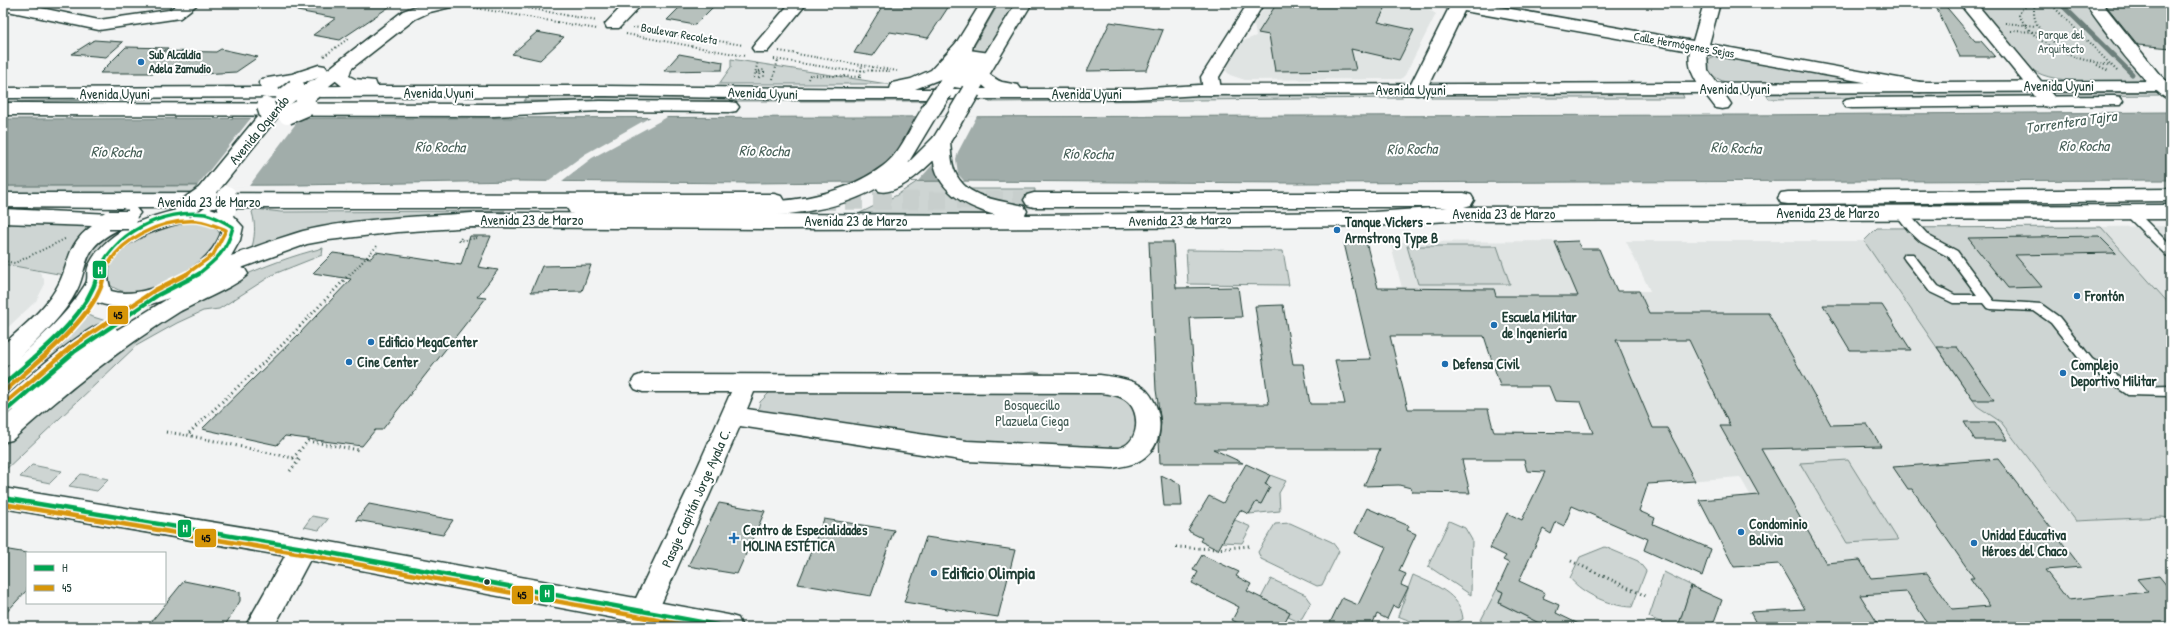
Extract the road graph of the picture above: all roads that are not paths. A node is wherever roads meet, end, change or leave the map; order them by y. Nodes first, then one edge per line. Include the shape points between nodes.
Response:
1 (191, 3) edge
2 (799, 3) edge
3 (990, 3) edge
4 (1024, 3) edge
5 (1256, 3) edge
6 (1712, 3) edge
7 (1967, 3) edge
8 (2093, 3) edge
9 (456, 4) edge
10 (1456, 4) edge
11 (3, 5) edge
12 (633, 5) edge
13 (401, 10) edge
14 (611, 29) road end
15 (1700, 48) junction
16 (966, 50) junction
17 (761, 56) road end
18 (319, 65) junction
19 (343, 66) junction
20 (981, 76) junction
21 (2035, 86) junction
22 (1920, 87) junction
23 (749, 88) junction
24 (2168, 89) edge
25 (1206, 90) junction
26 (1417, 90) junction
27 (3, 93) edge
28 (1717, 96) junction
29 (603, 98) junction
30 (2171, 101) edge
31 (2049, 102) junction
32 (288, 105) junction
33 (3, 108) edge
34 (941, 141) junction
35 (2171, 195) edge
36 (223, 199) junction
37 (3, 200) edge
38 (1034, 200) tunnel mouth
39 (1438, 200) junction
40 (774, 201) dead end
41 (508, 202) junction
42 (160, 210) junction
43 (2171, 212) edge
44 (1901, 213) junction
45 (2132, 213) junction
46 (3, 216) edge
47 (806, 220) junction
48 (361, 230) junction
49 (2171, 253) edge
50 (1909, 257) dead end
51 (197, 275) junction
52 (97, 282) junction
53 (158, 295) junction
54 (1986, 299) junction
55 (3, 359) edge
56 (643, 383) dead end
57 (746, 384) junction
58 (3, 385) edge
59 (2171, 391) edge
60 (3, 413) edge
61 (733, 416) junction
62 (3, 434) edge
63 (3, 498) edge
64 (303, 548) junction
65 (644, 611) junction
66 (695, 624) edge
67 (259, 627) edge
68 (728, 627) edge

1 - 11 main road via 174,14 99,25
2 - 17 main road via 774,32
3 - 16 main road
4 - 20 main road
5 - 25 main road via 1210,77
6 - 15 main road
7 - 21 main road
8 - 24 main road
9 - 13 main road
10 - 15 main road, Calle Hermógenes Sejas
10 - 26 main road
12 - 14 main road
13 - 18 main road, Avenida Oquendo
13 - 19 main road, Avenida Oquendo
15 - 22 main road, Calle Hermógenes Sejas
15 - 28 main road via 1700,72
16 - 23 main road via 937,74 904,86
16 - 41 main road, bridge via 905,154 872,182 820,202 768,209 560,208
18 - 27 main road via 295,79 260,84 116,87
18 - 32 main road, Avenida Oquendo
19 - 29 main road via 340,77 348,83 357,85 546,86
19 - 32 main road, Avenida Oquendo
20 - 25 main road via 995,86 1009,89
20 - 34 main road, bridge
21 - 22 main road, Avenida Uyuni
21 - 24 main road, Avenida Uyuni
21 - 31 main road
22 - 28 main road, Avenida Uyuni
23 - 25 main road, Avenida Uyuni via 1134,94
23 - 29 main road, Avenida Uyuni
25 - 26 main road, Avenida Uyuni
26 - 28 main road, Avenida Uyuni
27 - 29 main road, Avenida Uyuni
28 - 29 main road, Avenida Uyuni
28 - 31 main road, Avenida Uyuni
29 - 32 main road, bridge via 538,102 345,102
29 - 33 main road, Avenida Uyuni via 494,110
30 - 31 main road, Avenida Uyuni
32 - 33 main road, bridge via 266,106 233,102
32 - 36 main road, Avenida Oquendo
34 - 39 main road via 945,172 956,187 983,203 1011,211 1381,209
34 - 47 main road via 913,169 895,181 846,207
35 - 39 main road, Avenida 23 de Marzo
36 - 42 main road, Avenida Oquendo, bridge via 184,209
36 - 42 main road via 226,220 214,215
36 - 51 main road via 229,242 217,259
37 - 42 main road, Avenida 23 de Marzo
38 - 39 main road, Avenida 23 de Marzo
40 - 41 main road, Avenida 23 de Marzo
41 - 42 main road, Avenida 23 de Marzo
42 - 46 main road via 118,220
42 - 52 main road via 142,228 108,253 98,267
42 - 55 main road via 111,223 90,238 81,249 63,296
43 - 45 main road, Avenida 23 de Marzo
44 - 45 main road, Avenida 23 de Marzo
44 - 47 main road, Avenida 23 de Marzo via 1448,214 1374,219
44 - 54 lane via 1925,238 1953,254
45 - 49 lane
47 - 48 main road, Avenida 23 de Marzo via 472,220
48 - 51 main road, Avenida 23 de Marzo via 304,238
48 - 62 main road via 293,251 249,269 160,313 100,352
50 - 54 lane via 1934,289 1953,299
51 - 53 main road
52 - 53 main road via 102,296 112,300 126,301
52 - 58 main road via 88,299 60,331
53 - 60 main road via 74,352
54 - 59 lane via 1990,305 2036,307 2046,312 2088,362 2133,392
56 - 57 main road
57 - 61 main road, Pasaje Capitán Jorge Ayala C.
57 - 61 main road via 1100,384 1121,387 1136,395 1144,405 1148,423 1146,441 1132,454 1113,458 967,451
61 - 65 main road, Pasaje Capitán Jorge Ayala C.
63 - 64 main road
64 - 65 main road
64 - 67 main road
65 - 66 main road
66 - 68 main road

